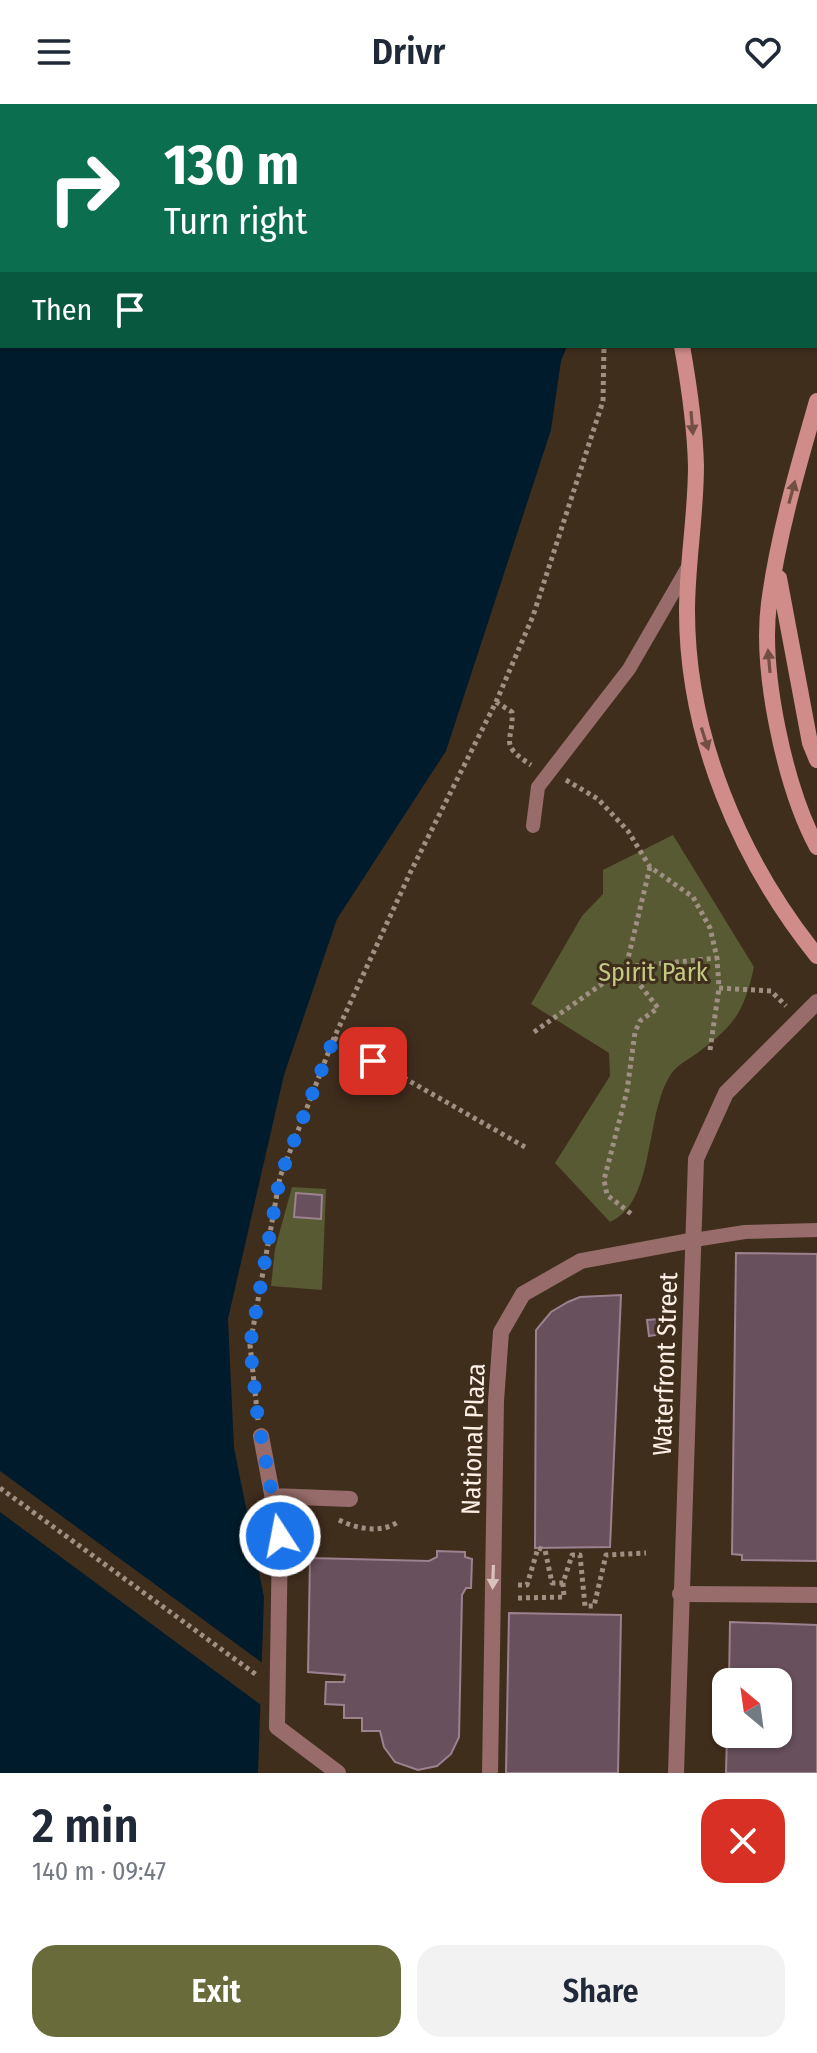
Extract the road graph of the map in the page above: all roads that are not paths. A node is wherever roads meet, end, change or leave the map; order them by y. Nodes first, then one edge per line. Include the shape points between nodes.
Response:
1 (682, 348) edge
2 (817, 401) edge
3 (688, 567) junction
4 (777, 568) junction
5 (817, 760) edge
6 (533, 826) dead end
7 (817, 847) edge
8 (817, 956) edge
9 (817, 1002) edge
10 (817, 1230) edge
11 (694, 1240) junction
12 (261, 1436) road end
13 (272, 1496) junction
14 (350, 1499) dead end
15 (680, 1594) junction
16 (817, 1595) edge
17 (338, 1773) edge
18 (490, 1773) edge
19 (676, 1773) edge

1 -> 3 main road via 696,466
4 -> 2 main road
3 - 6 lane via 629,669 538,787
3 -> 8 main road via 689,663 709,754 755,865 791,925
4 - 5 main road
7 -> 4 main road via 794,793 768,661 769,604
9 - 11 street, Waterfront Street via 726,1093 706,1129 696,1159
10 - 11 lane
11 - 15 street, Waterfront Street
11 -> 18 street, National Plaza via 581,1261 523,1294 501,1332
12 - 13 street
13 - 14 street
13 - 17 street via 280,1536 277,1727
15 - 16 street
15 - 19 street, Waterfront Street

